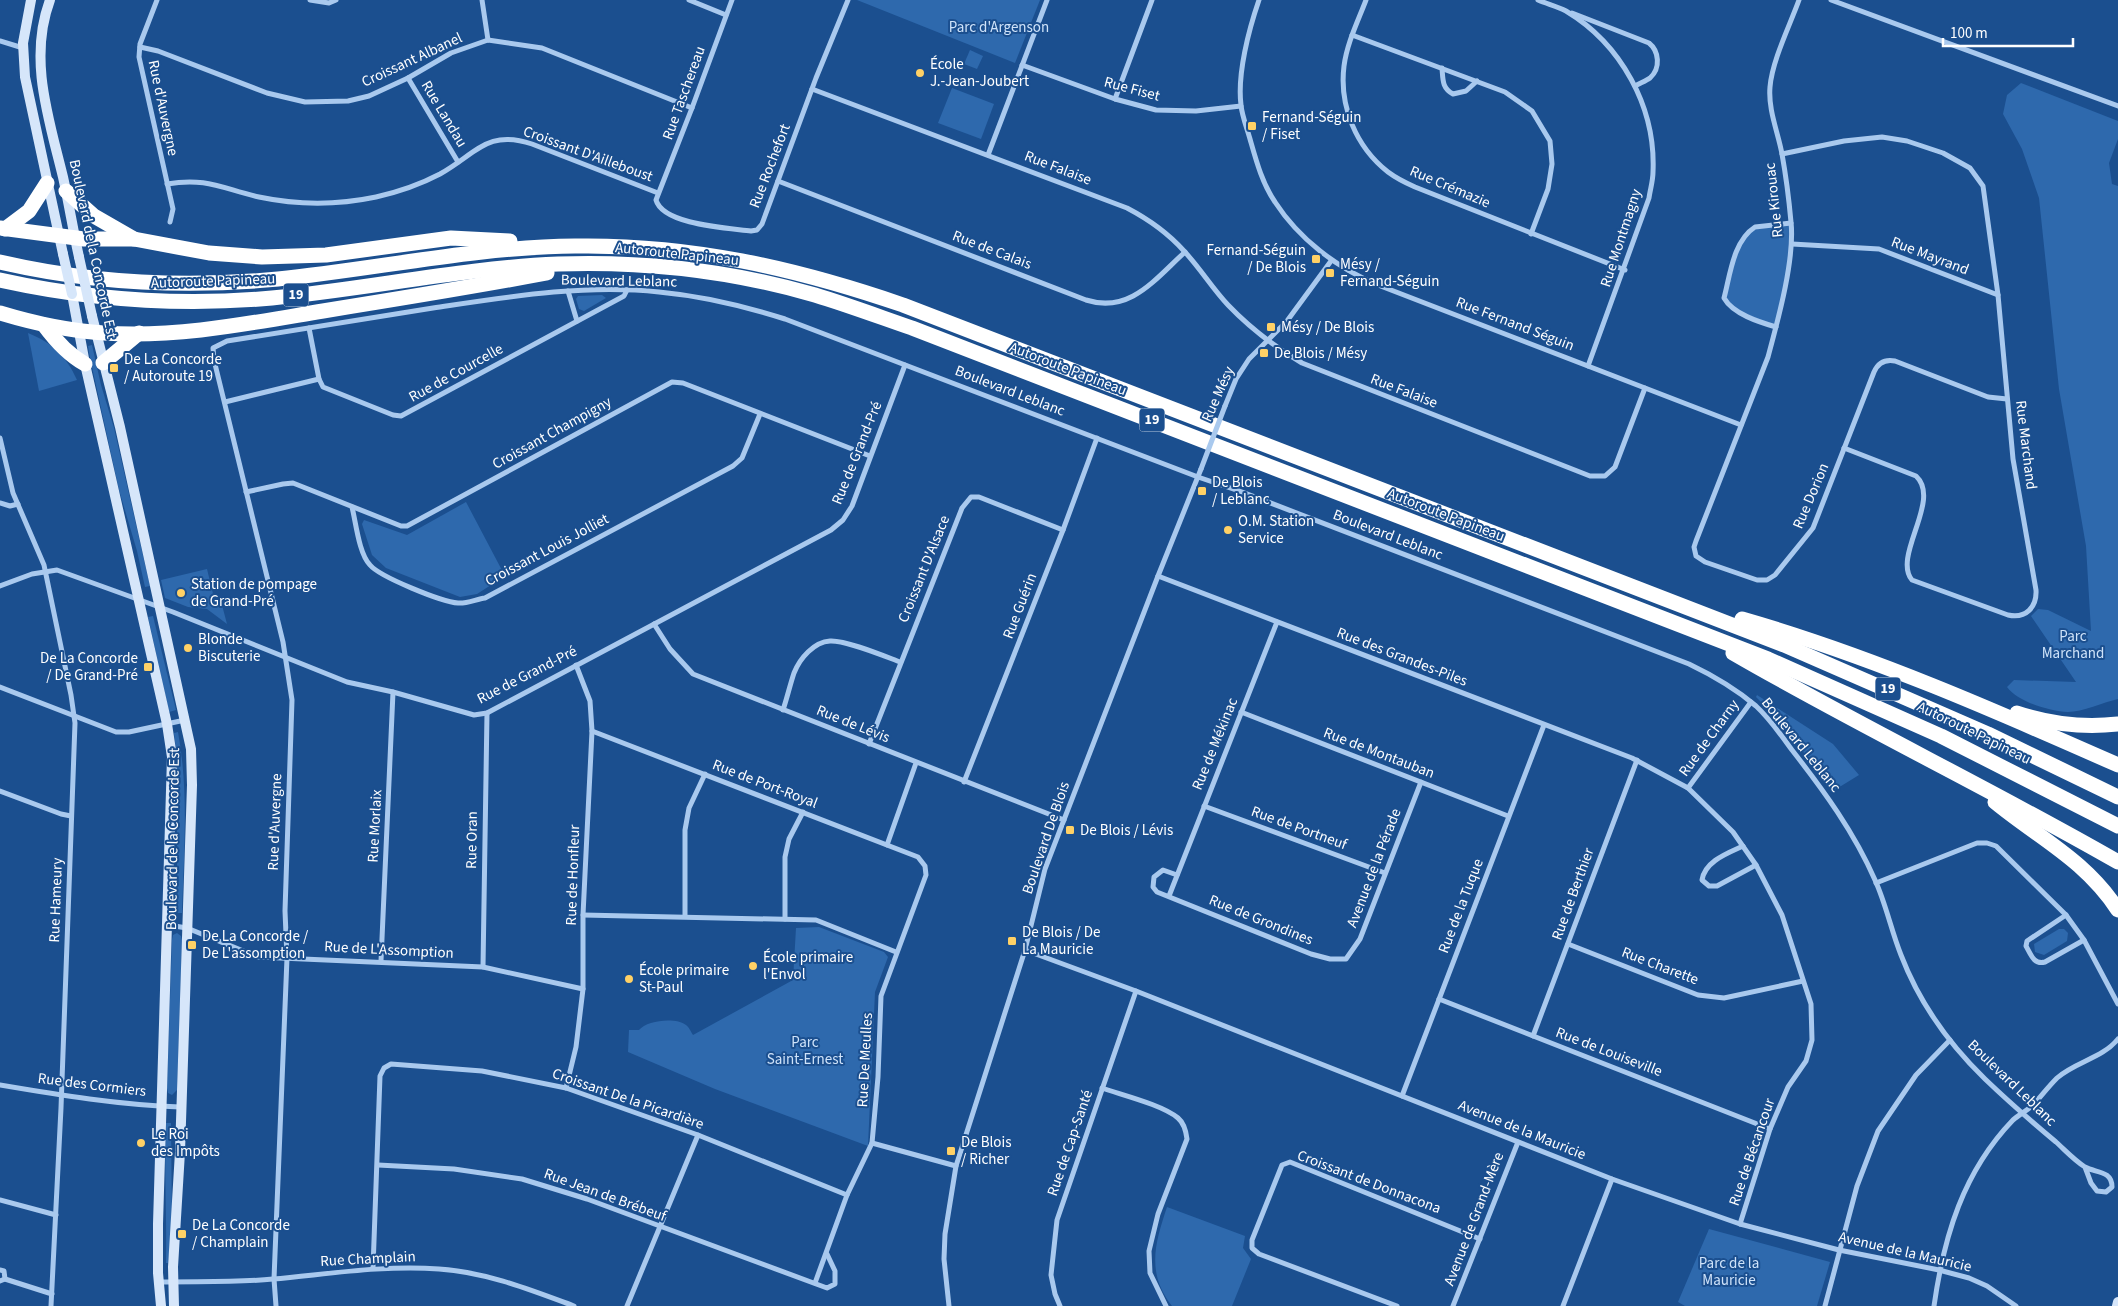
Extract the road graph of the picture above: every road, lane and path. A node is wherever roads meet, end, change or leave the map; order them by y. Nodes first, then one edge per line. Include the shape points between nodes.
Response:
1 (31, 0) edge
2 (50, 0) edge
3 (157, 0) edge
4 (310, 0) edge
5 (336, 0) edge
6 (482, 0) edge
7 (689, 0) edge
8 (732, 0) edge
9 (848, 0) edge
10 (1047, 0) edge
11 (1152, 0) edge
12 (1259, 0) edge
13 (1366, 0) edge
14 (1538, 0) edge
15 (1799, 0) edge
16 (1831, 0) edge
17 (1564, 10) junction
18 (726, 15) junction
19 (1352, 35) junction
20 (488, 40) junction
21 (0, 41) edge
22 (140, 47) junction
23 (23, 48) junction
24 (1022, 65) junction
25 (1442, 68) junction
26 (408, 78) junction
27 (1477, 81) junction
28 (1635, 86) junction
29 (812, 89) junction
30 (1115, 99) junction
31 (1241, 106) junction
32 (2118, 106) edge
33 (692, 108) junction
34 (1782, 154) junction
35 (988, 155) junction
36 (458, 162) junction
37 (778, 181) junction
38 (47, 183) junction
39 (167, 184) junction
40 (66, 191) junction
41 (658, 193) junction
42 (170, 222) dead end
43 (1791, 223) junction
44 (2, 228) edge
45 (1531, 234) junction
46 (58, 235) junction
47 (75, 238) junction
48 (134, 239) junction
49 (1792, 244) junction
50 (591, 246) junction
51 (1185, 252) junction
52 (1332, 260) junction
53 (0, 262) edge
54 (593, 264) junction
55 (1625, 270) junction
56 (0, 280) edge
57 (627, 290) junction
58 (568, 291) junction
59 (1998, 295) junction
60 (0, 312) edge
61 (577, 321) junction
62 (44, 324) junction
63 (1776, 327) junction
64 (309, 328) junction
65 (79, 330) junction
66 (96, 333) junction
67 (139, 333) junction
68 (1268, 340) junction
69 (214, 348) joint
70 (103, 363) junction
71 (85, 364) junction
72 (904, 365) junction
73 (1588, 366) junction
74 (319, 379) junction
75 (1646, 388) junction
76 (2007, 399) junction
77 (225, 402) junction
78 (760, 414) junction
79 (1741, 425) junction
80 (0, 438) edge
81 (1097, 438) junction
82 (1844, 448) junction
83 (870, 456) junction
84 (1198, 477) junction
85 (246, 492) junction
86 (0, 503) edge
87 (18, 504) junction
88 (352, 507) junction
89 (1063, 530) junction
90 (45, 571) junction
91 (1158, 576) junction
92 (0, 586) edge
93 (1653, 593) junction
94 (139, 600) junction
95 (160, 608) junction
96 (1277, 622) junction
97 (654, 624) junction
98 (1687, 626) junction
99 (286, 658) junction
100 (900, 662) junction
101 (576, 665) junction
102 (0, 687) edge
103 (394, 692) junction
104 (1751, 702) junction
105 (1982, 707) junction
106 (783, 710) junction
107 (1241, 712) junction
108 (487, 713) junction
109 (74, 716) junction
110 (186, 720) junction
111 (167, 724) junction
112 (2118, 724) edge
113 (1544, 725) junction
114 (592, 732) junction
115 (869, 744) junction
116 (1638, 760) junction
117 (916, 763) junction
118 (2118, 765) edge
119 (705, 774) junction
120 (1967, 779) junction
121 (964, 782) junction
122 (1421, 782) junction
123 (1688, 788) junction
124 (0, 791) edge
125 (2118, 797) edge
126 (1204, 806) junction
127 (803, 812) junction
128 (72, 816) junction
129 (1508, 816) junction
130 (1064, 820) junction
131 (2118, 826) edge
132 (887, 844) junction
133 (1743, 846) junction
134 (2118, 862) edge
135 (1756, 865) junction
136 (925, 866) joint
137 (1385, 873) junction
138 (1177, 875) junction
139 (1876, 883) junction
140 (1169, 896) junction
141 (2118, 910) edge
142 (583, 914) junction
143 (2066, 915) junction
144 (685, 916) junction
145 (785, 919) junction
146 (168, 925) junction
147 (187, 928) junction
148 (2084, 940) junction
149 (1568, 944) junction
150 (1025, 950) junction
151 (896, 952) junction
152 (287, 958) junction
153 (1346, 959) joint
154 (381, 961) junction
155 (482, 967) junction
156 (1803, 981) junction
157 (583, 989) junction
158 (1136, 991) junction
159 (1439, 999) junction
160 (2118, 1004) edge
161 (1533, 1036) junction
162 (2118, 1039) edge
163 (1950, 1040) junction
164 (0, 1084) edge
165 (566, 1088) junction
166 (1102, 1088) junction
167 (62, 1095) junction
168 (1402, 1096) junction
169 (162, 1106) junction
170 (180, 1107) junction
171 (2022, 1113) junction
172 (1770, 1129) junction
173 (698, 1135) junction
174 (1518, 1142) junction
175 (872, 1143) junction
176 (378, 1165) junction
177 (956, 1166) junction
178 (2085, 1167) junction
179 (1612, 1180) junction
180 (847, 1195) junction
181 (0, 1200) edge
182 (56, 1215) junction
183 (1740, 1224) junction
184 (659, 1227) junction
185 (1480, 1239) junction
186 (1839, 1250) junction
187 (827, 1254) junction
188 (373, 1268) junction
189 (0, 1270) edge
190 (1939, 1270) junction
191 (274, 1279) junction
192 (3, 1280) edge
193 (159, 1282) junction
194 (173, 1282) junction
195 (815, 1283) junction
196 (52, 1294) junction
197 (2118, 1302) edge
198 (51, 1306) edge
199 (161, 1306) edge
200 (174, 1306) edge
201 (276, 1306) edge
202 (574, 1306) edge
203 (628, 1306) edge
204 (949, 1306) edge
205 (1060, 1306) edge
206 (1166, 1306) edge
207 (1397, 1306) edge
208 (1454, 1306) edge
209 (1563, 1306) edge
210 (1825, 1306) edge
211 (1934, 1306) edge
212 (2016, 1306) edge
213 (2117, 1306) edge

1 - 23 street, Boulevard de la Concorde Est
2 - 40 street, Boulevard de la Concorde Est via 42,30 40,65
3 - 22 street, Rue d'Auvergne
4 - 5 street via 329,3
6 - 20 street
7 - 18 street
8 - 18 street, Rue Taschereau
9 - 29 street, Rue Rochefort
10 - 24 street
11 - 30 street
12 - 31 street, Rue Fernand Séguin via 1246,52
13 - 19 street, Rue Crémazie
14 - 17 street
15 - 34 street, Rue Kirouac via 1770,87 1770,106
16 - 32 street
17 - 28 street, Rue Montmagny via 1604,42 1624,65
17 - 28 street via 1649,43 1656,49 1658,55 1654,72
18 - 33 street, Rue Taschereau
19 - 25 street
19 - 45 street, Rue Crémazie via 1344,65 1343,89 1347,112 1358,139 1371,155 1388,173 1415,187
20 - 26 street, Croissant Albanel via 451,53
20 - 33 street, Croissant Albanel via 542,48
21 - 23 street
22 - 26 street, Croissant Albanel via 267,93 305,102 369,96
22 - 39 street, Rue d'Auvergne via 140,64
23 - 38 street, Boulevard de la Concorde Est via 27,90
24 - 30 street, Rue Fiset
24 - 35 street
25 - 27 street
25 - 27 street via 1443,85 1453,94 1466,91
26 - 36 street, Rue Landau
27 - 45 street via 1504,92 1532,111 1550,141 1552,164 1548,189
28 - 55 street, Rue Montmagny via 1650,129 1653,172 1649,198
29 - 35 street, Rue Falaise
29 - 37 street, Rue Rochefort
30 - 31 street, Rue Fiset via 1156,110 1196,111
31 - 52 street, Rue Fernand Séguin via 1258,170 1274,201 1291,224
33 - 41 street, Rue Taschereau
34 - 43 street, Rue Kirouac
34 - 59 street, Rue Marchand via 1882,137 1907,141 1970,168 1983,186
35 - 51 street, Rue Falaise via 1126,208 1162,230
36 - 39 street, Croissant D'Ailleboust via 401,190 340,202 278,200 199,181
36 - 41 street, Croissant D'Ailleboust via 487,143 516,139
37 - 41 street, Rue Rochefort via 760,226 753,231 681,219 659,208
37 - 51 street, Rue de Calais via 1100,303 1119,303 1130,298
38 - 44 highway via 29,211
38 - 46 street, Boulevard de la Concorde Est
39 - 42 street, Rue d'Auvergne via 172,209
40 - 47 street, Boulevard de la Concorde Est
40 - 48 highway via 94,216
43 - 49 street, Rue Kirouac
43 - 63 street via 1750,230 1739,244 1724,298 1728,306
44 - 46 highway
45 - 55 street, Rue Crémazie
46 - 47 highway
46 - 65 street, Boulevard de la Concorde Est, bridge
47 - 48 highway
47 - 66 street, Boulevard de la Concorde Est, bridge
48 - 50 highway via 209,253 262,258 326,255 452,238
49 - 59 street, Rue Mayrand via 1879,249
49 - 63 street, Rue Kirouac
50 - 53 highway, Autoroute Papineau / 19 via 484,252 292,277 202,284 111,280
50 - 93 highway, Autoroute Papineau / 19 via 709,254 782,268 849,287
51 - 68 street, Rue Falaise via 1227,304
52 - 68 street, Rue Mésy via 1291,316
52 - 73 street, Rue Fernand Séguin via 1347,271 1378,285
54 - 56 highway, Autoroute Papineau / 19 via 514,267 292,296 211,301 104,298
54 - 67 highway via 460,290 265,320
54 - 98 highway, Autoroute Papineau / 19 via 656,266 726,275 853,307
55 - 73 street, Rue Montmagny
57 - 58 street, Boulevard Leblanc
57 - 61 street, Rue de Courcelle via 624,296
57 - 72 street, Boulevard Leblanc via 688,295 745,307 811,328
58 - 61 street
58 - 64 street, Boulevard Leblanc via 512,296
59 - 76 street, Rue Marchand
60 - 62 highway
61 - 74 street, Rue de Courcelle via 401,416 326,389
62 - 65 highway
62 - 71 highway via 73,358
63 - 79 street, Rue Kirouac via 1768,357
64 - 69 street, Boulevard Leblanc via 227,341
64 - 74 street
65 - 66 highway
65 - 71 street, Boulevard de la Concorde Est
66 - 67 highway
66 - 70 street, Boulevard de la Concorde Est
67 - 70 highway
68 - 75 street, Rue Falaise via 1318,371 1595,477 1604,476 1615,467
68 - 84 street, Rue Mésy, bridge via 1240,372
69 - 77 street, Rue d'Auvergne
70 - 95 street, Boulevard de la Concorde Est
71 - 94 street, Boulevard de la Concorde Est
72 - 81 street, Boulevard Leblanc
72 - 83 street, Rue de Grand-Pré
73 - 75 street, Rue Fernand Séguin
74 - 77 street
75 - 79 street, Rue Fernand Séguin
76 - 82 street, Rue Dorion via 1988,397 1886,360 1874,372
76 - 82 street, Rue Marchand via 2013,459 2036,590 2034,605 2021,616 2008,615 1912,580 1906,568 1925,495 1922,482 1916,476
77 - 85 street, Rue d'Auvergne
78 - 83 street, Croissant Champigny
78 - 88 street, Croissant Champigny via 683,383 672,382 407,526
78 - 88 street, Croissant Louis Jolliet via 742,458 733,466 485,598 459,603 378,572 363,555
79 - 82 street, Rue Dorion via 1694,552 1701,560 1757,580 1767,580 1775,575 1810,534
80 - 87 street, Rue Hameury
81 - 84 street, Boulevard Leblanc
81 - 89 street, Rue Guérin
83 - 97 street, Rue de Grand-Pré via 852,506 832,530
84 - 91 street, Boulevard De Blois
84 - 104 street, Boulevard Leblanc via 1681,661
85 - 88 street, Croissant Champigny via 293,484
85 - 99 street, Rue d'Auvergne
86 - 87 street
87 - 90 street, Rue Hameury
89 - 100 street, Croissant D'Alsace via 979,497 971,497 962,508
89 - 121 street, Rue Guérin
90 - 92 street
90 - 94 street, Rue de Grand-Pré via 57,570
90 - 109 street, Rue Hameury
91 - 96 street, Rue des Grandes-Piles
91 - 130 street, Boulevard De Blois
93 - 105 highway via 1806,637
93 - 125 highway, Autoroute Papineau / 19 via 1891,690
94 - 95 street, Rue de Grand-Pré
94 - 111 street, Boulevard de la Concorde Est
95 - 99 street, Rue de Grand-Pré
95 - 110 street, Boulevard de la Concorde Est
96 - 107 street, Rue de Mékinac
96 - 113 street, Rue des Grandes-Piles
97 - 101 street, Rue de Grand-Pré
97 - 106 street, Rue de Lévis via 670,649 694,674
98 - 120 highway via 1801,692
98 - 131 highway, Autoroute Papineau / 19 via 1913,723
99 - 103 street, Rue de Grand-Pré via 347,682
99 - 152 street, Rue d'Auvergne via 292,700
100 - 106 street via 841,642 830,641 816,646 804,656 794,672
100 - 115 street, Croissant D'Alsace
101 - 108 street, Rue de Grand-Pré
101 - 114 street, Rue de Honfleur via 590,701
102 - 109 street
103 - 108 street, Rue de Grand-Pré via 474,715
103 - 154 street, Rue Morlaix
104 - 123 street, Rue de Charny
104 - 139 street, Boulevard Leblanc via 1773,725 1836,809 1858,844
105 - 112 highway via 2010,710 2049,722
105 - 118 highway
106 - 115 street, Rue de Lévis
107 - 122 street, Rue de Montauban
107 - 126 street, Rue de Mékinac
108 - 155 street, Rue Oran
109 - 111 street via 119,732
109 - 128 street, Rue Hameury
110 - 111 street
110 - 147 street, Boulevard de la Concorde Est via 192,767
111 - 146 street, Boulevard de la Concorde Est via 172,762
113 - 116 street, Rue des Grandes-Piles
113 - 129 street, Rue de la Tuque
114 - 119 street, Rue de Port-Royal
114 - 142 street, Rue de Honfleur
115 - 117 street, Rue de Lévis
116 - 123 street, Rue de Bécancour
116 - 149 street, Rue de Berthier
117 - 121 street, Rue de Lévis
117 - 132 street
119 - 127 street, Rue de Port-Royal
119 - 144 street via 689,808 685,830
120 - 134 highway
120 - 141 highway via 2073,859 2096,881
121 - 130 street, Rue de Lévis
122 - 129 street, Rue de Montauban
122 - 137 street, Avenue de la Pérade
123 - 133 street, Rue de Bécancour via 1734,832
124 - 128 street
126 - 137 street, Rue de Portneuf
126 - 138 street, Rue de Mékinac
127 - 132 street, Rue de Port-Royal
127 - 145 street via 789,839 785,857
128 - 167 street, Rue Hameury
129 - 159 street, Rue de la Tuque
130 - 150 street, Boulevard De Blois via 1045,869
132 - 136 street, Rue de Port-Royal via 918,857
133 - 135 street, Rue de Bécancour
133 - 135 street via 1712,862 1703,873 1702,880 1709,886 1717,886
135 - 156 street, Rue de Bécancour via 1782,915
136 - 151 street, Rue De Meulles via 926,875
137 - 153 street, Avenue de la Pérade via 1360,939
138 - 140 street, Rue de Mékinac
138 - 140 street via 1163,870 1154,877 1153,887
139 - 143 street via 1973,844 1987,843 2001,850
139 - 163 street, Boulevard Leblanc via 1911,977 1932,1016
140 - 153 street, Rue de Grondines via 1311,954
142 - 144 street
142 - 157 street, Rue de Honfleur
143 - 148 street
143 - 148 street via 2027,941 2026,946 2034,960 2039,963 2048,960
144 - 145 street
145 - 151 street via 816,920
146 - 147 street, Rue de L'Assomption
146 - 169 street, Boulevard de la Concorde Est
147 - 152 street, Rue de L'Assomption via 258,957
147 - 170 street, Boulevard de la Concorde Est
148 - 160 street
149 - 156 street, Rue Charette via 1698,995 1724,998
149 - 161 street, Rue de Berthier
150 - 158 street, Avenue de la Mauricie
150 - 177 street, Boulevard De Blois
151 - 175 street, Rue De Meulles via 881,996
152 - 154 street, Rue de L'Assomption
152 - 191 street, Rue d'Auvergne
154 - 155 street, Rue de L'Assomption
155 - 157 street, Rue de L'Assomption
156 - 172 street, Rue de Bécancour via 1811,1004 1812,1040 1806,1061 1788,1087
157 - 165 street, Rue de Honfleur via 576,1047
158 - 166 street, Rue de Cap-Santé
158 - 168 street, Avenue de la Mauricie
159 - 161 street, Rue de Louiseville
159 - 168 street, Rue de la Tuque
161 - 172 street, Rue de Louiseville
162 - 171 street via 2060,1076
163 - 171 street, Boulevard Leblanc
163 - 186 street via 1916,1075 1878,1131 1857,1186
164 - 167 street, Rue des Cormiers
165 - 173 street, Croissant De la Picardière
165 - 176 street, Croissant De la Picardière via 482,1071 391,1064 380,1076
166 - 205 street, Rue de Cap-Santé via 1057,1220 1051,1274
166 - 206 street via 1160,1109 1178,1118 1186,1130 1187,1139 1158,1214 1149,1251 1150,1273
167 - 169 street, Rue des Cormiers
167 - 182 street, Rue Hameury
168 - 174 street, Avenue de la Mauricie
169 - 170 street, Rue des Cormiers
169 - 193 street, Boulevard de la Concorde Est
170 - 194 street, Boulevard de la Concorde Est
171 - 178 street, Boulevard Leblanc
171 - 190 street via 1996,1141 1966,1185 1952,1220
172 - 183 street, Rue de Bécancour
173 - 180 street, Croissant De la Picardière
173 - 184 street
174 - 179 street, Avenue de la Mauricie
174 - 185 street, Avenue de Grand-Mère
175 - 177 street
175 - 180 street, Rue De Meulles
176 - 184 street, Rue Jean de Brébeuf via 454,1169 522,1179 587,1199
176 - 188 street, Croissant De la Picardière
177 - 204 street, Boulevard De Blois via 945,1234
178 - 178 street, Boulevard Leblanc via 2097,1191 2106,1192 2112,1186 2105,1173
179 - 183 street, Avenue de la Mauricie
179 - 209 street
180 - 187 street, Rue De Meulles
181 - 182 street
182 - 196 street, Rue Hameury
183 - 186 street, Avenue de la Mauricie
184 - 195 street, Rue Jean de Brébeuf
184 - 203 street
185 - 207 street, Croissant de Donnacona via 1290,1162 1282,1165 1252,1240 1252,1248 1260,1254
185 - 208 street, Avenue de Grand-Mère
186 - 190 street, Avenue de la Mauricie
186 - 210 street
187 - 195 street, Rue De Meulles
187 - 195 street via 835,1271 835,1284 827,1288
188 - 191 street, Rue Champlain
188 - 202 street, Rue Champlain via 440,1269 473,1274 515,1284
189 - 192 street via 4,1271
190 - 211 street
190 - 212 street, Avenue de la Mauricie via 1987,1286
191 - 194 street, Rue Champlain
191 - 201 street, Rue d'Auvergne
192 - 196 street
193 - 194 street, Rue Champlain
193 - 199 street, Boulevard de la Concorde Est
194 - 200 street, Boulevard de la Concorde Est
196 - 198 street, Rue Hameury
197 - 213 street

